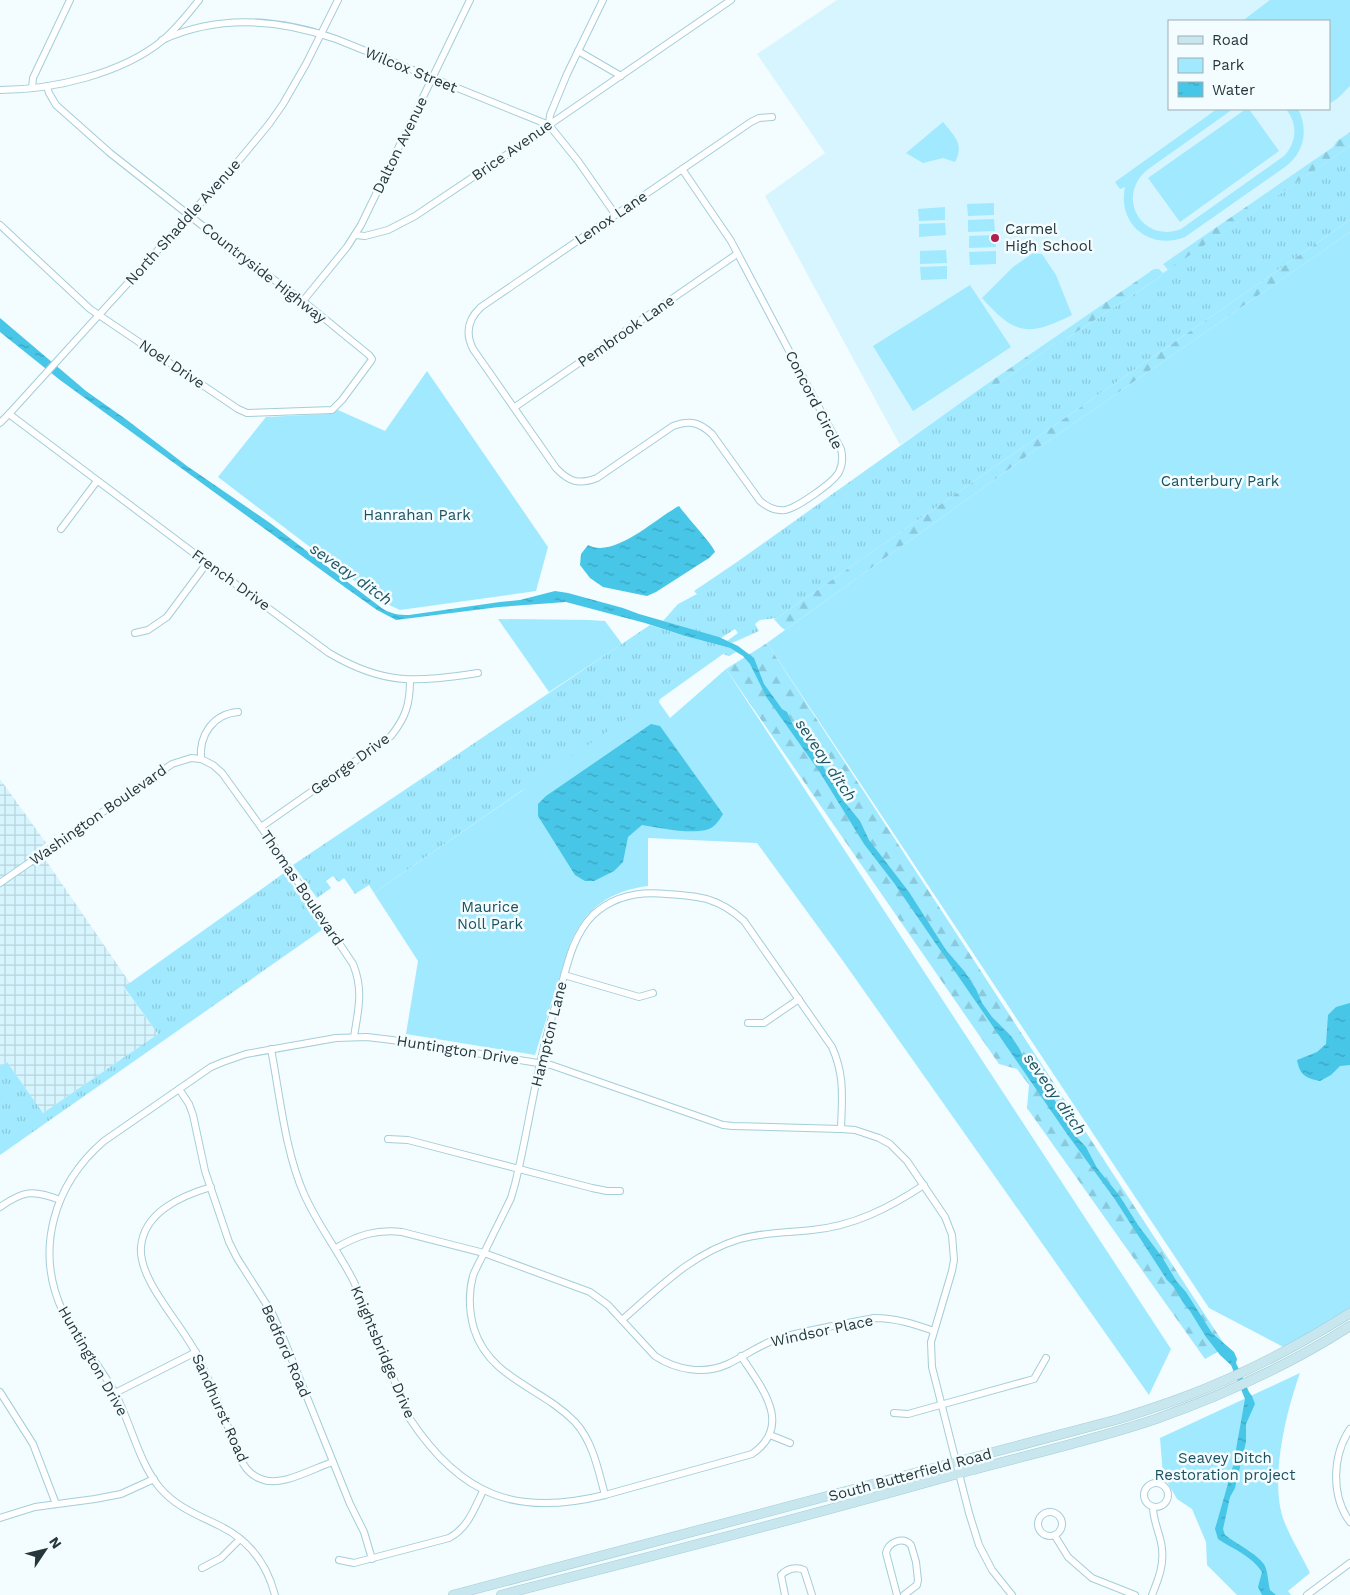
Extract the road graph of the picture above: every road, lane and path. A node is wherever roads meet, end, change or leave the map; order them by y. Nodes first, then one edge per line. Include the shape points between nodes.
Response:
1 (70, 0) edge
2 (199, 0) edge
3 (338, 0) edge
4 (470, 0) edge
5 (603, 0) edge
6 (731, 0) edge
7 (321, 34) junction
8 (162, 40) junction
9 (578, 51) junction
10 (621, 76) junction
11 (432, 79) junction
12 (47, 86) junction
13 (32, 88) junction
14 (0, 90) edge
15 (772, 117) dead end
16 (548, 125) junction
17 (682, 169) junction
18 (615, 214) junction
19 (190, 215) junction
20 (0, 225) edge
21 (355, 235) junction
22 (737, 254) junction
23 (303, 301) junction
24 (100, 315) junction
25 (469, 337) joint
26 (362, 374) joint
27 (515, 407) junction
28 (9, 414) junction
29 (0, 423) edge
30 (97, 481) junction
31 (61, 529) dead end
32 (207, 563) junction
33 (135, 633) dead end
34 (478, 673) dead end
35 (410, 680) junction
36 (238, 712) dead end
37 (201, 759) junction
38 (261, 827) junction
39 (0, 883) edge
40 (564, 975) junction
41 (653, 993) dead end
42 (799, 999) junction
43 (748, 1023) dead end
44 (354, 1037) junction
45 (271, 1049) junction
46 (540, 1063) junction
47 (178, 1089) junction
48 (842, 1129) junction
49 (388, 1139) dead end
50 (519, 1168) junction
51 (924, 1186) junction
52 (211, 1187) junction
53 (620, 1191) dead end
54 (60, 1200) junction
55 (0, 1207) edge
56 (336, 1248) junction
57 (484, 1253) junction
58 (1350, 1313) edge
59 (622, 1320) junction
60 (1350, 1326) edge
61 (934, 1331) junction
62 (196, 1352) junction
63 (741, 1356) junction
64 (1046, 1358) dead end
65 (0, 1392) edge
66 (115, 1393) junction
67 (941, 1405) junction
68 (894, 1412) dead end
69 (1350, 1429) edge
70 (770, 1435) junction
71 (790, 1444) dead end
72 (333, 1462) junction
73 (956, 1463) junction
74 (959, 1474) junction
75 (154, 1479) junction
76 (483, 1491) junction
77 (605, 1495) junction
78 (56, 1504) junction
79 (1153, 1507) dead end
80 (0, 1518) edge
81 (1350, 1522) edge
82 (1055, 1536) dead end
83 (240, 1539) junction
84 (372, 1559) junction
85 (339, 1560) dead end
86 (1350, 1563) edge
87 (202, 1568) dead end
88 (274, 1595) edge
89 (453, 1595) edge
90 (501, 1595) edge
91 (785, 1595) edge
92 (812, 1595) edge
93 (897, 1595) edge
94 (904, 1595) edge
95 (1012, 1595) edge
96 (1135, 1595) edge
97 (1152, 1595) edge
98 (1307, 1595) edge

1 - 13 street via 33,78
2 - 8 street
3 - 7 street, North Shaddle Avenue
4 - 11 street, Dalton Avenue
5 - 9 street
6 - 10 street, Brice Avenue
7 - 8 street, Wilcox Street via 252,21 192,29
7 - 11 street, Wilcox Street
7 - 19 street, North Shaddle Avenue via 269,124
8 - 12 street via 108,70
9 - 10 street
9 - 16 street
10 - 16 street, Brice Avenue
11 - 16 street, Wilcox Street
11 - 21 street, Dalton Avenue
12 - 13 street
12 - 19 street, Countryside Highway via 52,100 73,121 110,154
13 - 14 street
15 - 17 street, Lenox Lane via 751,122
16 - 18 street, Wilcox Street
16 - 21 street, Brice Avenue via 415,216 388,230
17 - 18 street, Lenox Lane
17 - 22 street, Concord Circle
18 - 25 street, Lenox Lane via 481,307 471,320
19 - 23 street, Countryside Highway
19 - 24 street, North Shaddle Avenue
20 - 24 street, Noel Drive
21 - 23 street
22 - 27 street, Pembrook Lane
22 - 27 street, Concord Circle via 841,449 838,474 816,493 789,509 779,510 765,505 712,434 702,425 690,422 674,426 597,478 571,480 556,468
23 - 26 street, Countryside Highway via 369,355 372,359
24 - 26 street, Noel Drive via 247,413 332,410
24 - 28 street, North Shaddle Avenue
25 - 27 street, Concord Circle via 473,349
28 - 29 street, North Shaddle Avenue
28 - 30 street, French Drive
30 - 31 street
30 - 32 street, French Drive
32 - 33 street via 167,617 148,630
32 - 35 street, French Drive via 346,663 378,675
34 - 35 street, French Drive
35 - 38 street, George Drive via 408,706 401,724 391,736
36 - 37 street via 215,720 203,738
37 - 38 street, Thomas Boulevard via 222,773
37 - 39 street, Washington Boulevard via 191,758 172,764
38 - 44 street, Thomas Boulevard via 353,964 360,994
40 - 41 street via 639,998
40 - 42 street, Hampton Lane via 579,934 595,914 611,902 641,893 697,896 722,904 744,921
40 - 46 street, Hampton Lane
42 - 43 street via 764,1023
42 - 48 street, Hampton Lane via 839,1062
44 - 45 street, Huntington Drive
44 - 46 street, Huntington Drive
45 - 47 street, Huntington Drive via 224,1062
45 - 56 street, Knightsbridge Drive via 291,1157 311,1208
46 - 48 street, Huntington Drive via 722,1125
46 - 50 street, Hampton Lane
47 - 52 street, Bedford Road via 193,1114
47 - 54 street, Huntington Drive via 94,1150 72,1176
48 - 51 street, Huntington Drive via 870,1134 890,1144 907,1161
49 - 50 street via 408,1140
50 - 53 street via 592,1188
50 - 57 street, Hampton Lane via 511,1198
51 - 59 street via 897,1203 850,1223 763,1234 721,1246 678,1270
51 - 61 street, Huntington Drive via 945,1217 954,1250 952,1271
52 - 62 street, Sandhurst Road via 182,1197 163,1209 147,1227 141,1247 142,1265 149,1280
52 - 72 street, Bedford Road via 229,1242 272,1313
54 - 55 street via 30,1192 12,1198
54 - 66 street, Huntington Drive via 49,1249 58,1299
56 - 57 street, Windsor Place via 365,1234 390,1231
56 - 76 street, Knightsbridge Drive via 359,1292 410,1419 456,1473
57 - 59 street, Windsor Place via 590,1292
57 - 77 street, Hampton Lane via 473,1277 470,1298 472,1321 482,1347 501,1369 560,1408 575,1423 593,1450
58 - 73 main road, South Butterfield Road via 1317,1334 1242,1372 1184,1397 1119,1419
59 - 63 street, Windsor Place via 655,1356 674,1367 707,1370
60 - 74 main road, South Butterfield Road via 1247,1382 1201,1402 1154,1419
61 - 63 street, Windsor Place via 889,1318 874,1318 784,1336
61 - 67 street, Huntington Drive via 930,1353
62 - 66 street
62 - 72 street, Sandhurst Road via 242,1462 252,1474 264,1481 280,1482
63 - 70 street via 770,1403
64 - 67 street via 1034,1379
65 - 78 street via 33,1444
66 - 75 street, Huntington Drive
67 - 68 street via 908,1414
67 - 73 street, Huntington Drive
69 - 81 street via 1341,1448 1336,1485
70 - 71 street
70 - 77 street, Knightsbridge Drive via 756,1451 745,1457
72 - 84 street, Bedford Road via 364,1532
73 - 74 street, Huntington Drive
73 - 89 main road, South Butterfield Road
74 - 90 main road, South Butterfield Road
74 - 95 street, Huntington Drive via 980,1545 992,1570
75 - 78 street via 121,1494
75 - 83 street, Huntington Drive via 180,1506
76 - 77 street, Knightsbridge Drive via 534,1503
76 - 84 street via 469,1520 456,1535
78 - 80 street
79 - 97 street via 1163,1562
82 - 96 street via 1068,1557 1092,1578
83 - 87 street via 221,1558
83 - 88 street, Huntington Drive via 262,1563
84 - 85 street via 354,1563
86 - 98 street
91 - 92 street via 781,1575 784,1571 798,1568 804,1570
93 - 94 street via 886,1553 890,1544 905,1541 911,1545 919,1576 917,1585

